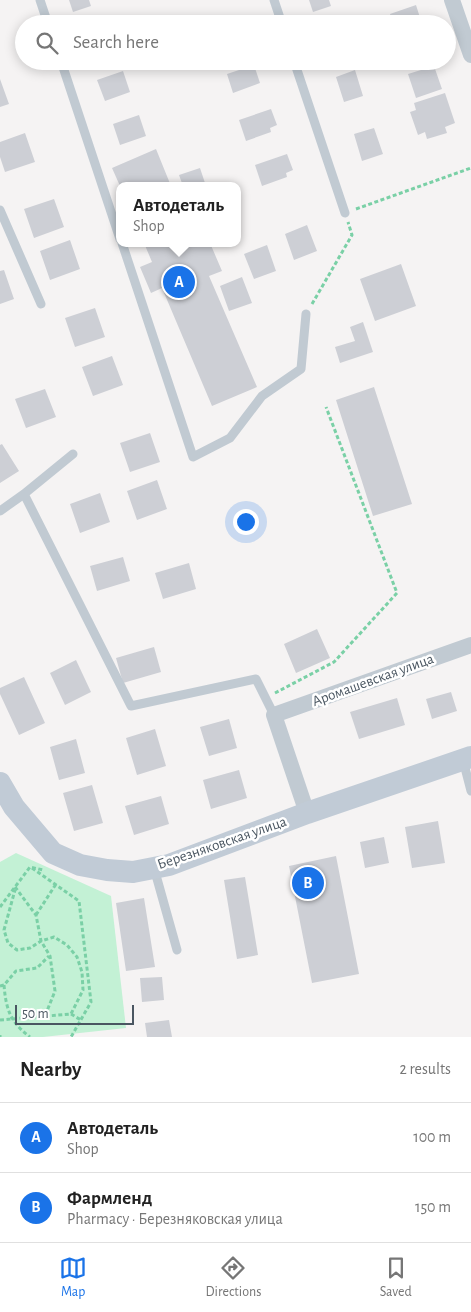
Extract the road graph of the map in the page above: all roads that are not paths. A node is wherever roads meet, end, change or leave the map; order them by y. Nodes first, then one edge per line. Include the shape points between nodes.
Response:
1 (40, 0) edge
2 (274, 0) edge
3 (452, 0) edge
4 (45, 15) edge
5 (279, 15) edge
6 (471, 55) edge
7 (64, 70) edge
8 (297, 70) edge
9 (0, 210) edge
10 (345, 213) road end
11 (116, 227) edge
12 (123, 247) edge
13 (41, 304) dead end
14 (306, 314) road end
15 (73, 454) dead end
16 (24, 494) junction
17 (0, 511) edge
18 (471, 645) edge
19 (274, 715) junction
20 (467, 758) edge
21 (0, 783) edge
22 (471, 791) edge
23 (308, 813) junction
24 (154, 868) junction
25 (177, 950) dead end

1 - 4 lane
2 - 5 lane
3 - 6 street
7 - 11 lane
8 - 10 lane
9 - 13 lane
12 - 14 lane via 193,457 230,438 262,396 301,368
15 - 16 lane
16 - 17 lane
16 - 19 lane via 131,706 256,679
18 - 19 street, Аромашевская улица
19 - 23 street
20 - 22 lane
20 - 23 street, Березняковская улица
21 - 24 street, Березняковская улица via 14,807 53,853 80,865 107,870 133,872
23 - 24 street, Березняковская улица
24 - 25 lane

